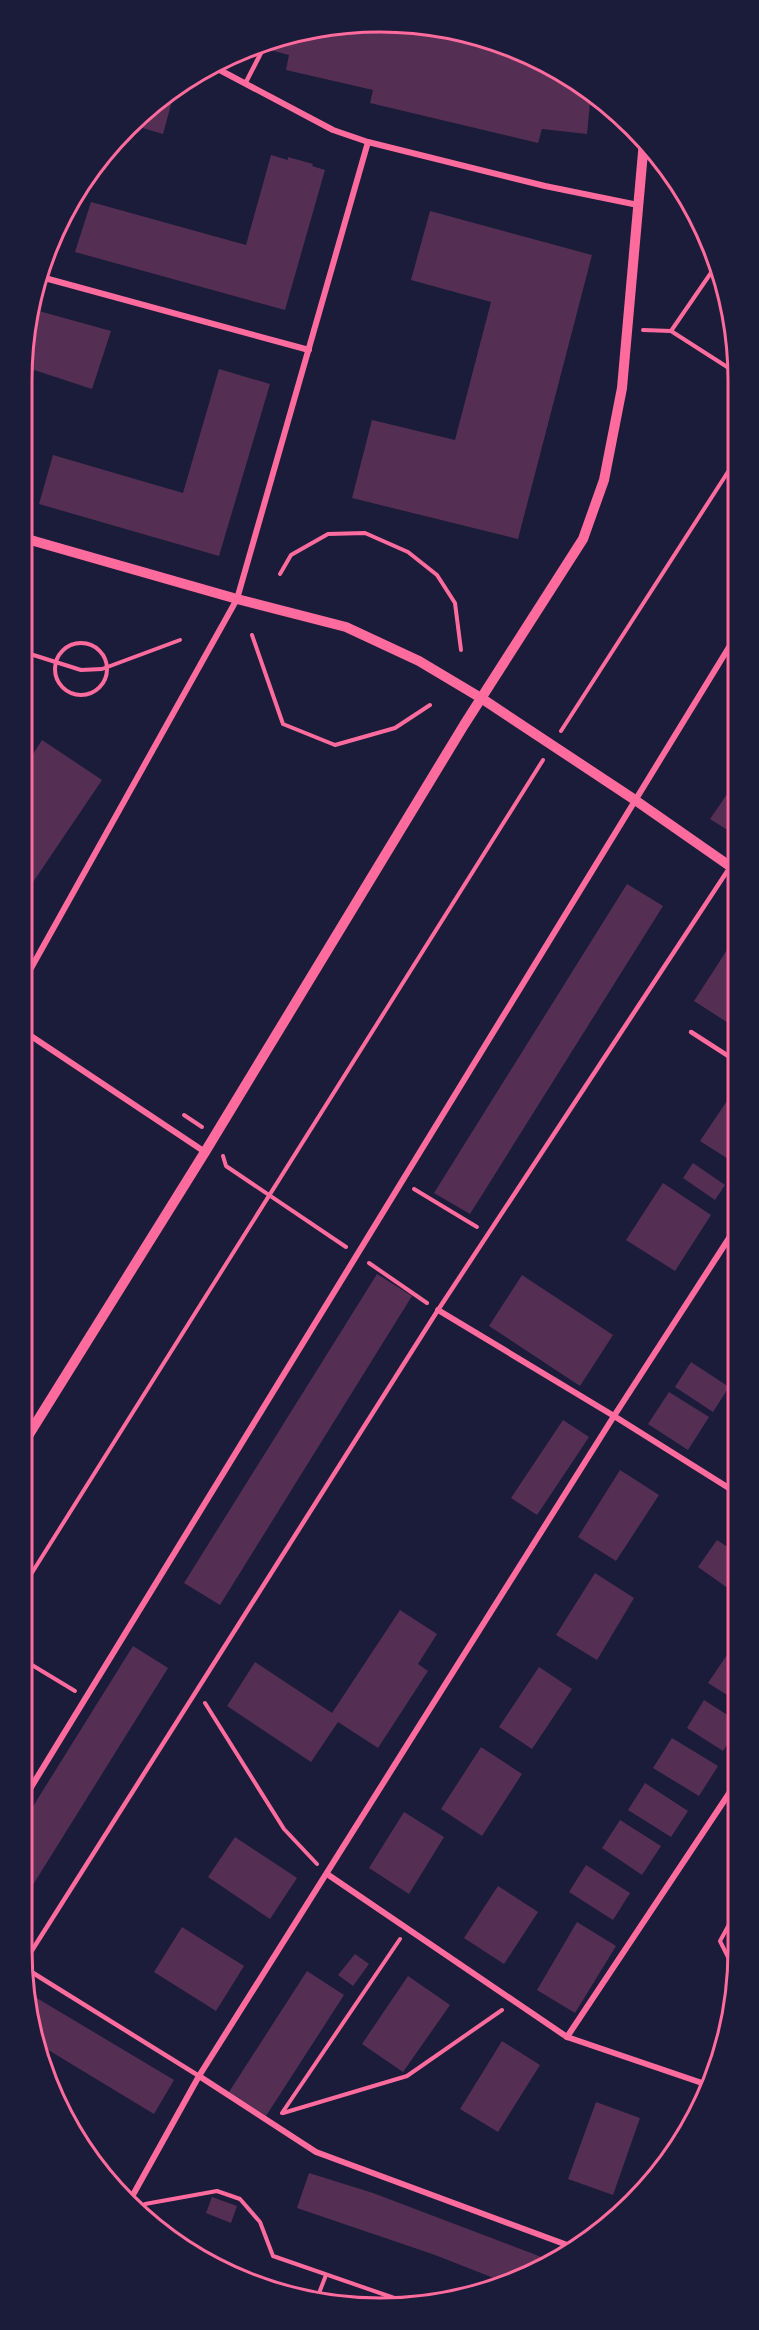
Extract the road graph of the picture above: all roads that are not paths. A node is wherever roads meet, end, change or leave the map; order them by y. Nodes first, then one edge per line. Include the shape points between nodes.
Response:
1 (261, 52) edge
2 (220, 70) edge
3 (246, 82) junction
4 (368, 142) junction
5 (643, 152) edge
6 (638, 205) junction
7 (47, 278) edge
8 (309, 350) junction
9 (32, 540) edge
10 (237, 599) junction
11 (728, 649) edge
12 (481, 698) junction
13 (635, 800) junction
14 (728, 865) edge
15 (728, 874) edge
16 (32, 967) edge
17 (691, 1032) dead end
18 (32, 1037) edge
19 (728, 1056) edge
20 (205, 1152) junction
21 (728, 1240) edge
22 (438, 1310) junction
23 (614, 1416) junction
24 (32, 1430) edge
25 (728, 1487) edge
26 (32, 1786) edge
27 (728, 1795) edge
28 (327, 1874) junction
29 (32, 1950) edge
30 (32, 1972) edge
31 (567, 2037) junction
32 (199, 2076) junction
33 (701, 2083) edge
34 (132, 2196) edge
35 (566, 2245) edge

1 - 3 lane
2 - 3 street
3 - 4 street via 287,108
4 - 6 street
4 - 8 street
5 - 6 street
6 - 12 street via 622,388 604,480 582,539
7 - 8 street
8 - 10 street
9 - 10 street
10 - 12 street via 346,627 419,662
10 - 16 street
11 - 13 street
12 - 13 street
12 - 20 street
13 - 14 street
13 - 26 street
15 - 22 lane
17 - 19 lane
18 - 20 street
20 - 24 street
21 - 23 street
22 - 23 street
22 - 29 lane
23 - 25 street
23 - 28 street
27 - 31 street
28 - 31 street
28 - 32 street
30 - 32 lane
31 - 33 street
32 - 34 street
32 - 35 street via 316,2152

